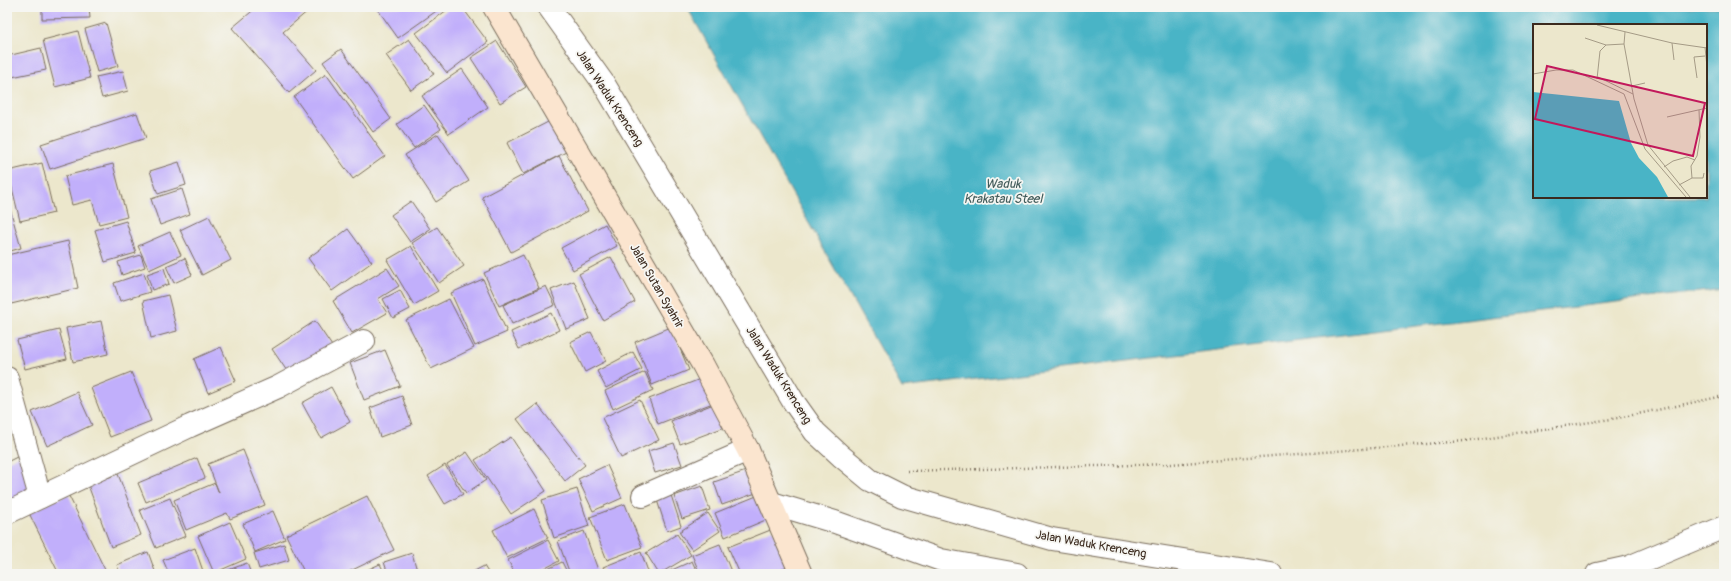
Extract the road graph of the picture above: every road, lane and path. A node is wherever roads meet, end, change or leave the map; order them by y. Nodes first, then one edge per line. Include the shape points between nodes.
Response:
1 (494, 7) edge
2 (549, 7) edge
3 (364, 341) dead end
4 (7, 378) edge
5 (1724, 396) edge
6 (748, 450) junction
7 (870, 480) junction
8 (643, 496) dead end
9 (40, 497) junction
10 (772, 503) junction
11 (7, 513) edge
12 (1724, 527) edge
13 (1181, 567) edge
14 (801, 574) edge
15 (1017, 574) edge
16 (1271, 574) edge
17 (1597, 574) edge

1 - 6 street, Jalan Sutan Syahrir via 703,365
2 - 7 street, Jalan Waduk Krenceng via 604,84 815,432
3 - 9 street via 278,387
4 - 9 street
5 - 7 path via 1618,418 1464,441 1171,464 899,471
6 - 8 street
6 - 10 street, Jalan Sutan Syahrir
7 - 13 street, Jalan Waduk Krenceng via 902,496 1052,539
9 - 11 street
10 - 14 street, Jalan Sutan Syahrir
10 - 15 street via 835,522 941,560
12 - 17 street via 1629,567
13 - 16 street, Jalan Waduk Krenceng

